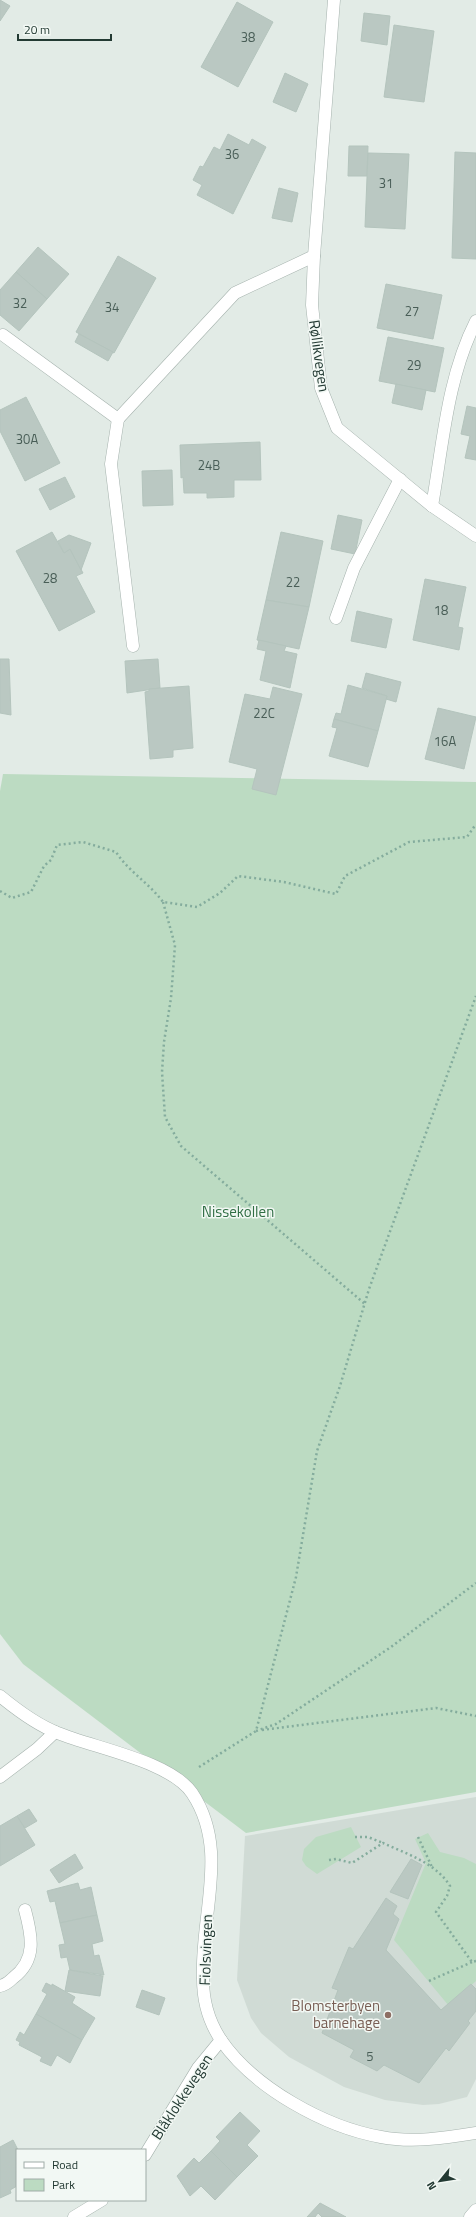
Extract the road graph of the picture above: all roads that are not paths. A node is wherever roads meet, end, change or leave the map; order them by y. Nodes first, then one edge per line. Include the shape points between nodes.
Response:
1 (334, 0) edge
2 (314, 256) junction
3 (476, 321) edge
4 (3, 335) dead end
5 (118, 420) junction
6 (400, 479) junction
7 (432, 506) junction
8 (476, 536) edge
9 (336, 618) dead end
10 (133, 646) dead end
11 (0, 1696) edge
12 (55, 1732) junction
13 (0, 1777) edge
14 (25, 1910) dead end
15 (0, 1986) edge
16 (221, 2040) junction
17 (476, 2133) edge
18 (146, 2153) edge
19 (100, 2201) edge
20 (476, 2210) edge
21 (74, 2217) edge
22 (470, 2217) edge

1 - 2 street, Røllikvegen
2 - 5 street via 235,293
2 - 6 street, Røllikvegen via 312,305 321,388 337,428
3 - 7 street via 466,341 453,380
4 - 5 street
5 - 10 street via 111,464
6 - 7 street, Røllikvegen
6 - 9 street via 354,568
7 - 8 street, Røllikvegen
11 - 12 street, Fiolsvingen
12 - 13 street
12 - 16 street, Fiolsvingen via 152,1764 168,1772 180,1779 199,1805 207,1822 212,1864 202,1979 205,2002
14 - 15 street via 30,1926 32,1948 24,1970
16 - 17 street, Fiolsvingen via 238,2060 287,2100 321,2119 382,2138 442,2138
16 - 18 street, Blåklokkevegen via 198,2068
19 - 21 street
20 - 22 street

